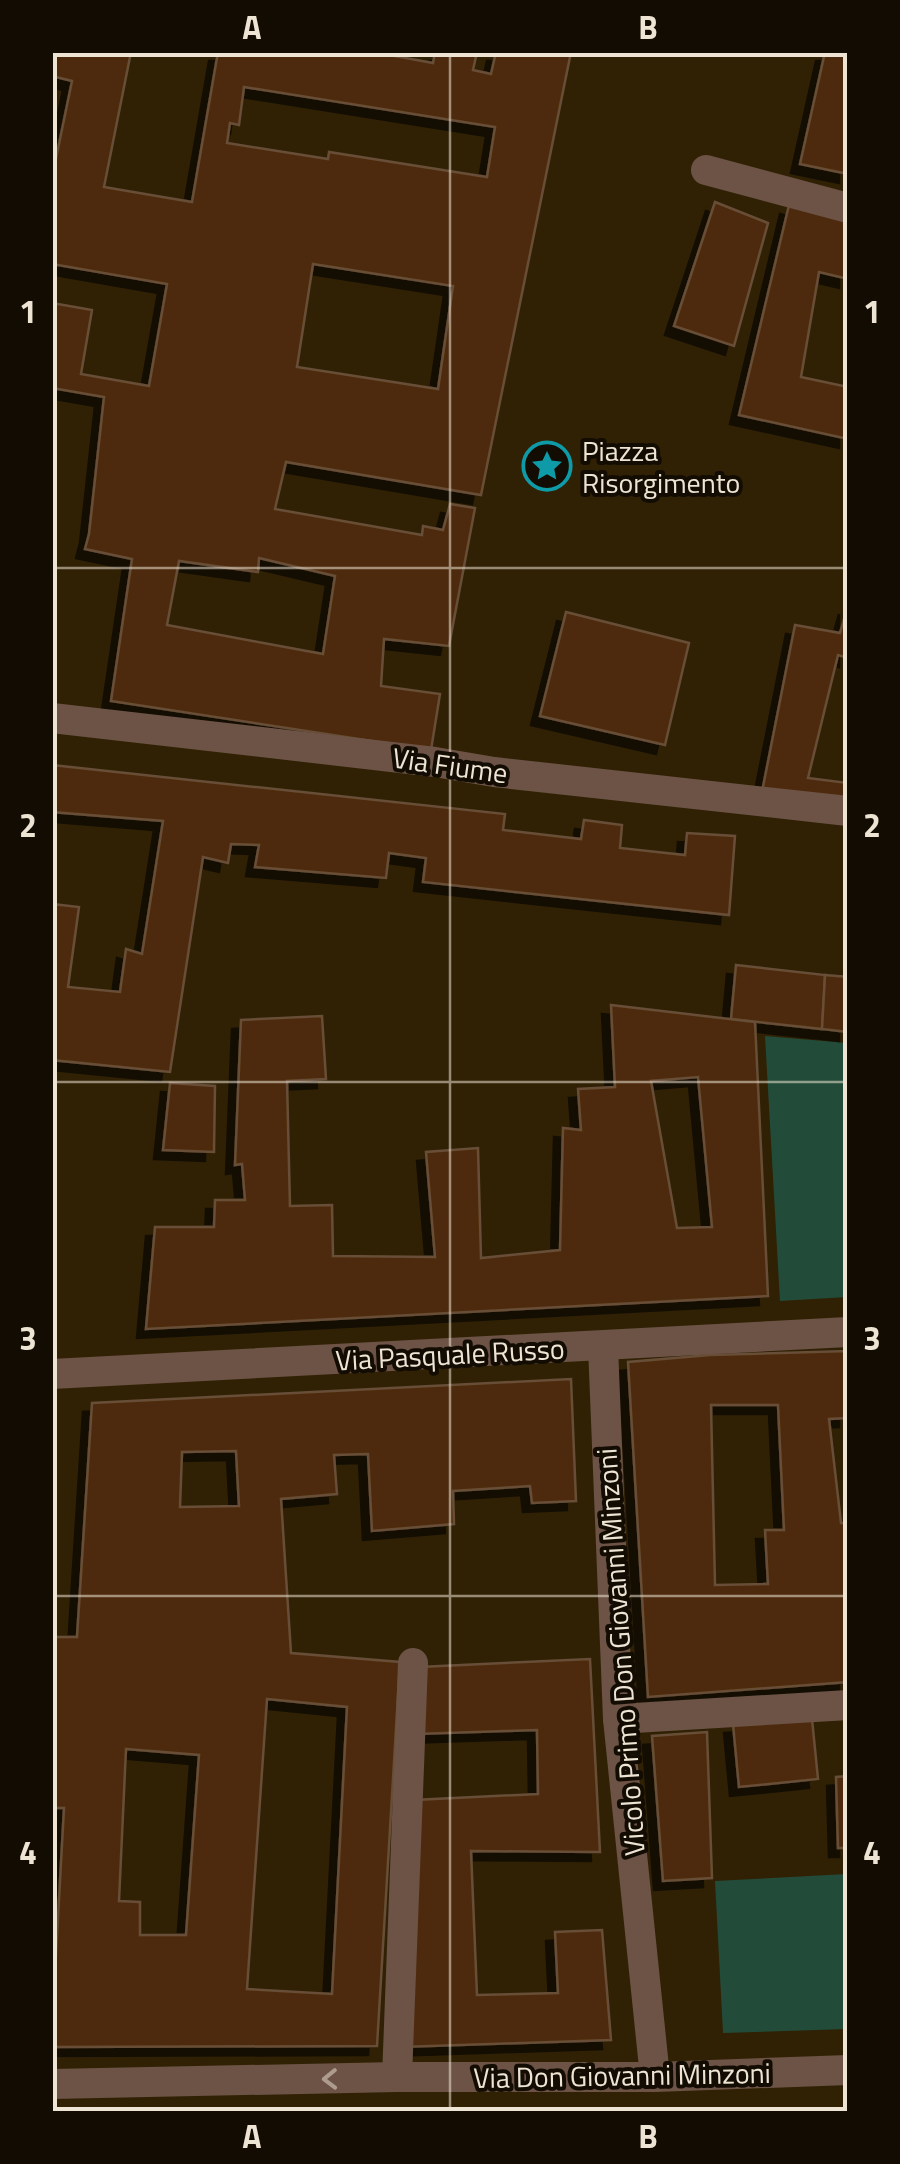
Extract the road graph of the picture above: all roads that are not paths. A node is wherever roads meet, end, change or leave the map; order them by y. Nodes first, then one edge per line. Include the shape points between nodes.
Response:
1 (706, 170) dead end
2 (848, 208) edge
3 (52, 718) edge
4 (848, 811) edge
5 (848, 1332) edge
6 (602, 1346) junction
7 (52, 1374) edge
8 (413, 1662) dead end
9 (848, 1705) edge
10 (618, 1719) junction
11 (848, 2070) edge
12 (397, 2077) junction
13 (655, 2077) junction
14 (52, 2084) edge

1 - 2 street
3 - 4 street, Via Fiume
5 - 6 street, Via Pasquale Russo
6 - 7 street, Via Pasquale Russo
6 - 10 street, Vicolo Primo Don Giovanni Minzoni
8 - 12 street
9 - 10 street
10 - 13 street, Vicolo Primo Don Giovanni Minzoni
11 - 13 street, Via Don Giovanni Minzoni
12 - 13 street, Via Don Giovanni Minzoni
12 -> 14 street, Via Don Giovanni Minzoni

